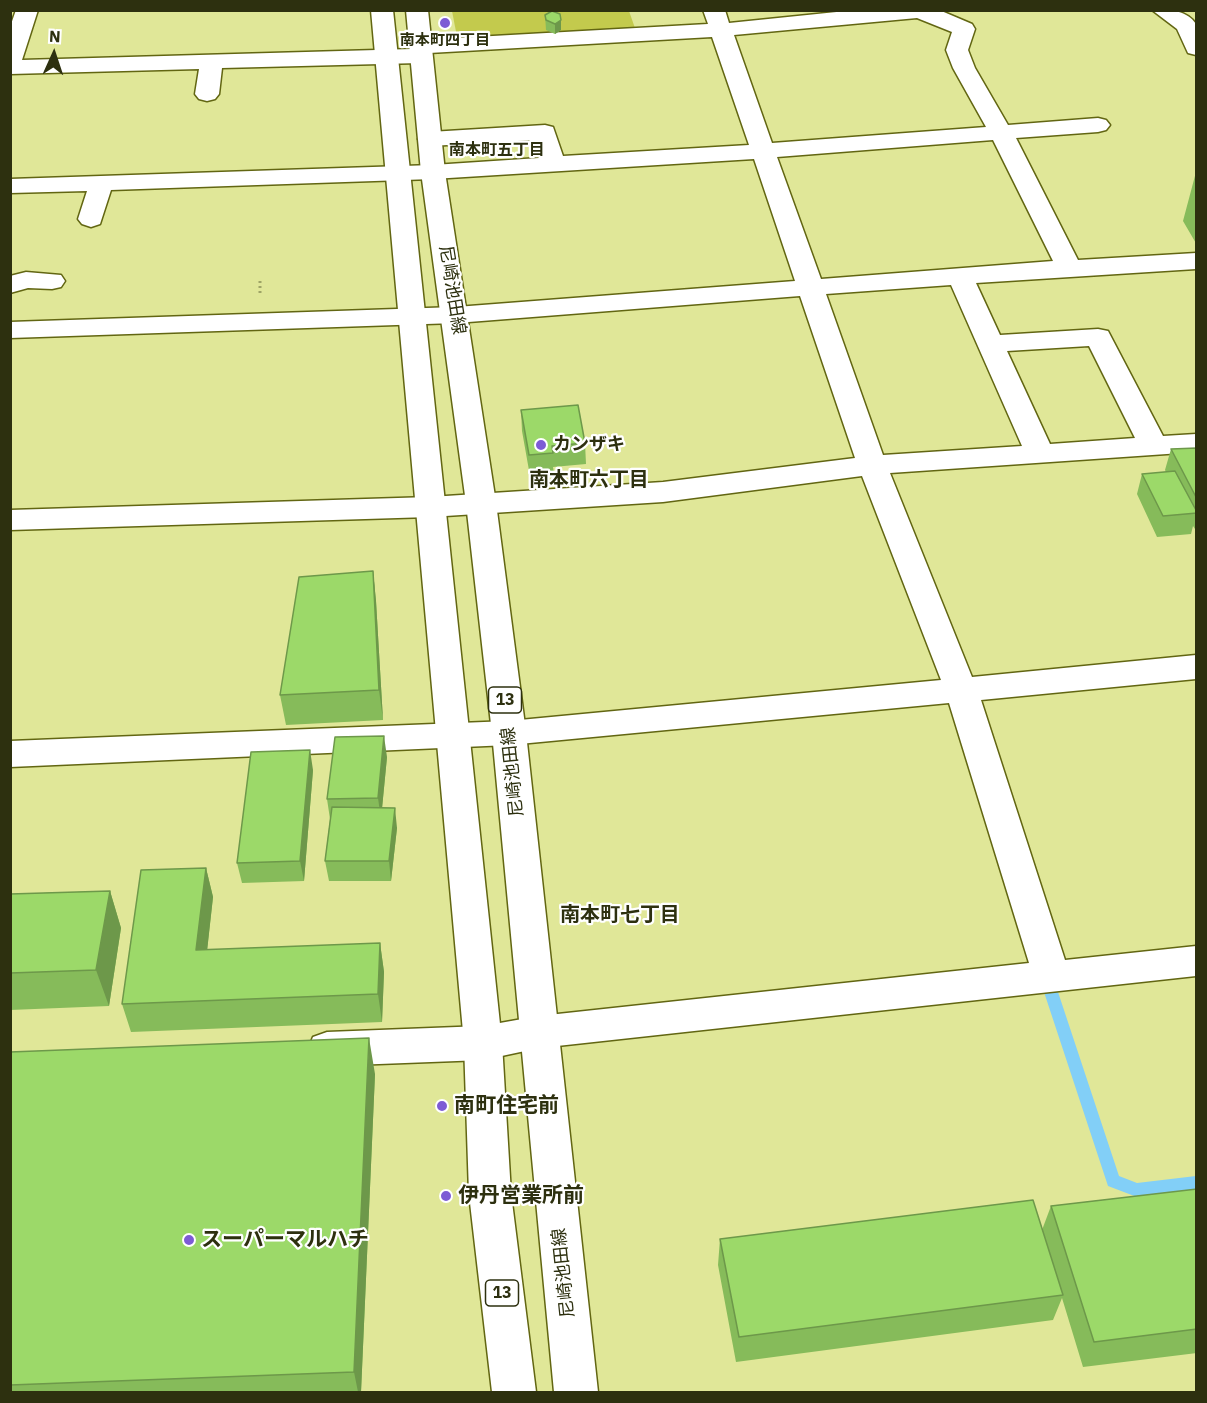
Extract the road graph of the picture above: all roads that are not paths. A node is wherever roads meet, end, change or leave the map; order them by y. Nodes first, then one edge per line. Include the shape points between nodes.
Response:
1 (27, 10) edge
2 (382, 10) edge
3 (417, 10) edge
4 (1162, 10) edge
5 (924, 11) edge
6 (865, 14) edge
7 (717, 20) edge
8 (1197, 48) edge
9 (421, 51) junction
10 (386, 57) junction
11 (10, 62) edge
12 (211, 62) junction
13 (10, 67) edge
14 (207, 94) dead end
15 (1098, 125) dead end
16 (1001, 133) junction
17 (430, 139) junction
18 (763, 151) junction
19 (553, 164) junction
20 (433, 172) junction
21 (398, 174) junction
22 (101, 183) junction
23 (10, 186) edge
24 (91, 219) dead end
25 (1197, 261) edge
26 (1070, 268) junction
27 (960, 277) junction
28 (52, 281) dead end
29 (10, 285) edge
30 (810, 289) junction
31 (456, 315) junction
32 (410, 317) junction
33 (10, 330) edge
34 (991, 344) junction
35 (1197, 443) edge
36 (1153, 445) junction
37 (1040, 453) junction
38 (873, 465) junction
39 (482, 502) junction
40 (430, 507) junction
41 (10, 520) edge
42 (1197, 668) edge
43 (961, 689) junction
44 (509, 733) junction
45 (453, 735) junction
46 (10, 754) edge
47 (1197, 961) edge
48 (1052, 977) junction
49 (539, 1032) junction
50 (483, 1043) junction
51 (294, 1050) edge
52 (514, 1392) edge
53 (576, 1392) edge

1 - 11 street
2 - 10 street, 13
3 - 9 street, 尼崎池田線 / 13
4 - 8 street via 1186,25
5 - 6 street
5 - 16 street via 964,29 957,50
6 - 7 street
7 - 9 street
7 - 18 street
9 - 10 street
9 - 17 street, 尼崎池田線 / 13
10 - 12 street
10 - 21 street, 13
12 - 13 street
12 - 14 street
15 - 16 street
16 - 18 street
16 - 26 street
17 - 19 street via 545,132
17 - 20 street, 尼崎池田線 / 13
18 - 19 street
18 - 30 street
19 - 20 street
20 - 21 street
20 - 31 street, 尼崎池田線 / 13
21 - 22 street
21 - 32 street, 13
22 - 23 street
22 - 24 street
25 - 26 street
26 - 27 street
27 - 30 street
27 - 34 street
28 - 29 street via 26,280
30 - 31 street
30 - 38 street
31 - 32 street
31 - 39 street, 尼崎池田線 / 13
32 - 33 street
32 - 40 street, 13
34 - 36 street via 1098,337
34 - 37 street
35 - 36 street
36 - 37 street
37 - 38 street
38 - 39 street via 663,492
38 - 43 street
39 - 40 street
39 - 44 street, 尼崎池田線 / 13
40 - 41 street
40 - 45 street, 13
42 - 43 street
43 - 44 street
43 - 48 street
44 - 45 street
44 - 49 street, 尼崎池田線 / 13
45 - 46 street
45 - 50 street, 13
47 - 48 street
48 - 49 street
49 - 50 street
49 - 53 street, 尼崎池田線 / 13
50 - 51 street
50 - 52 street, 13 via 490,1194

